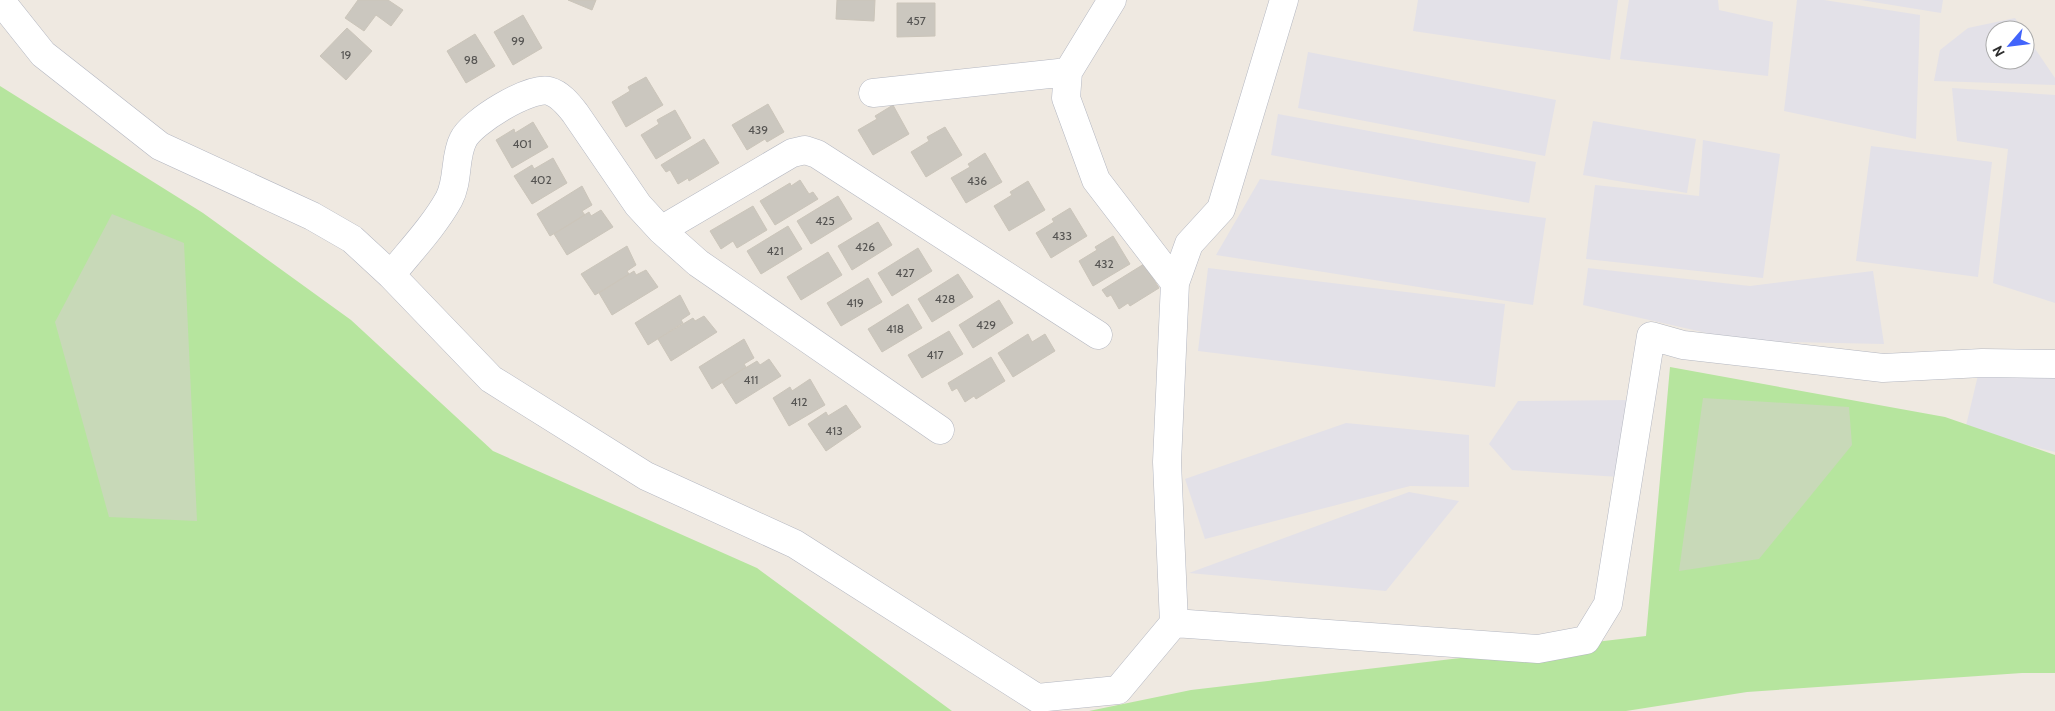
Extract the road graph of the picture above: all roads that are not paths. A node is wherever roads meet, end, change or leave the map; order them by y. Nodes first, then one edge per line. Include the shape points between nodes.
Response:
1 (1112, 0) edge
2 (1284, 0) edge
3 (1, 2) edge
4 (1068, 72) junction
5 (872, 93) dead end
6 (661, 230) junction
7 (391, 275) junction
8 (1175, 283) junction
9 (1098, 335) dead end
10 (2055, 364) edge
11 (940, 430) dead end
12 (1174, 623) junction

1 - 4 street
2 - 8 street via 1221,209 1190,244
3 - 7 street via 43,54 160,146 312,216 352,240
4 - 5 street
4 - 8 street via 1066,98 1096,180
6 - 7 street via 622,184 564,99 550,91 538,90 478,122 467,132 461,142 456,183 449,198
6 - 9 street via 792,153 805,150 818,154
6 - 11 street via 722,280
7 - 12 street via 491,379 646,476 795,544 1037,698 1118,690
8 - 12 street via 1167,462
10 - 12 street via 1982,363 1883,368 1683,345 1651,336 1608,604 1586,640 1538,649

